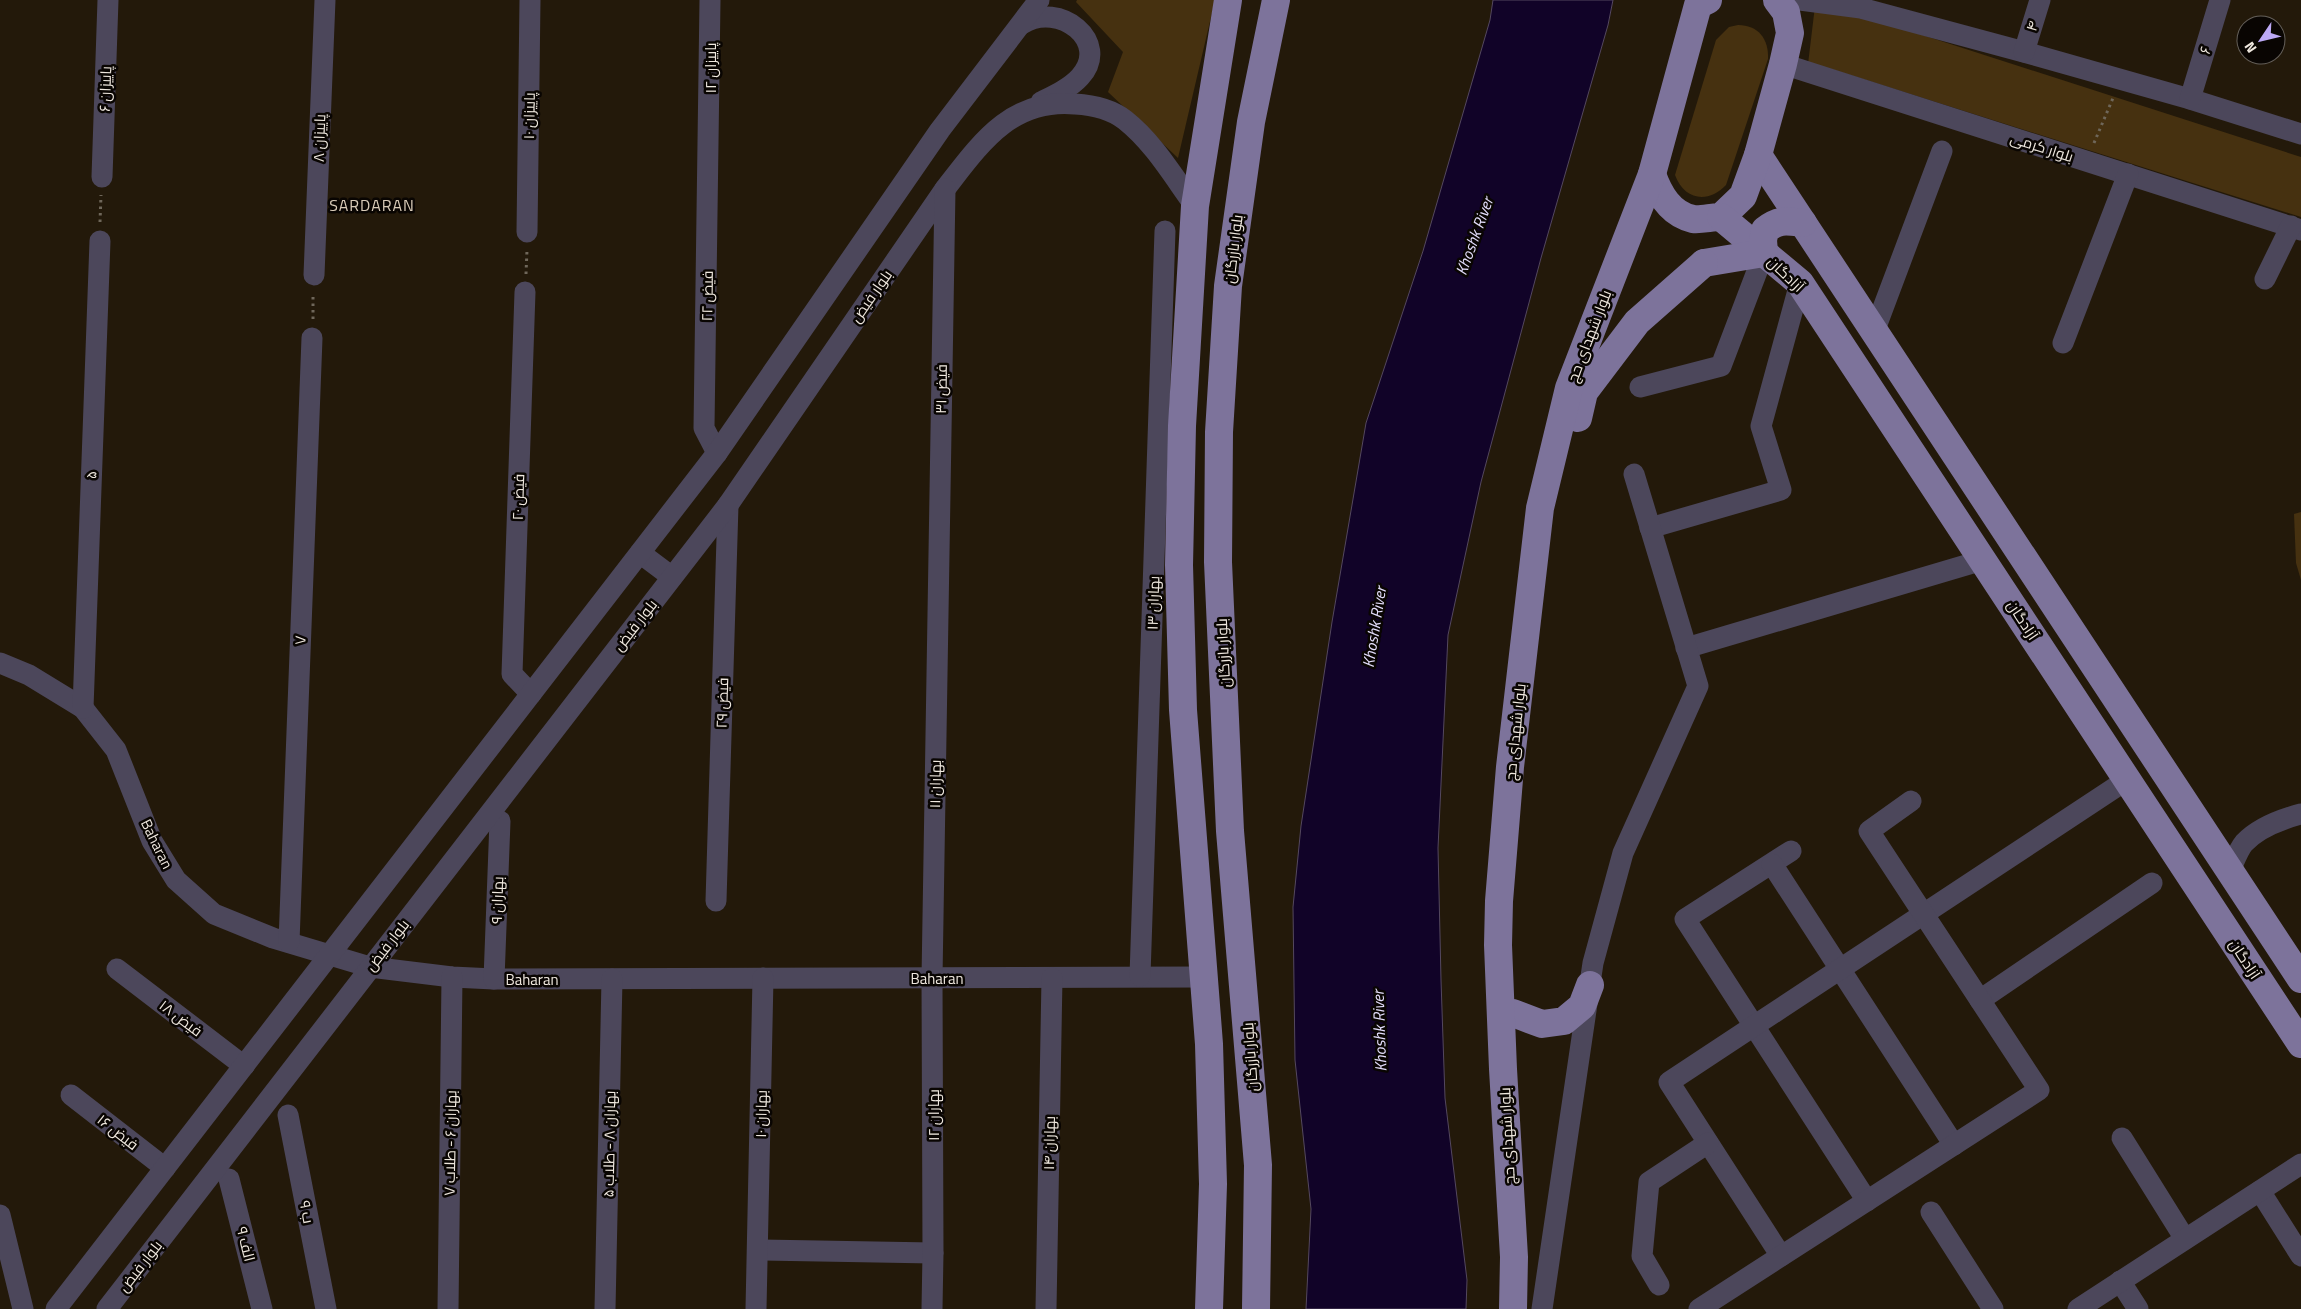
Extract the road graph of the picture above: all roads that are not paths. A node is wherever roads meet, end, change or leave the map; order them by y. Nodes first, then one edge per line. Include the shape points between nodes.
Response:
1 (108, 0) edge
2 (325, 0) edge
3 (530, 0) edge
4 (710, 0) edge
5 (1039, 0) edge
6 (1228, 0) edge
7 (1276, 0) edge
8 (1777, 0) edge
9 (1800, 0) edge
10 (2040, 0) edge
11 (2220, 0) edge
12 (1702, 2) edge
13 (1862, 4) edge
14 (1018, 28) junction
15 (2024, 52) junction
16 (1783, 64) junction
17 (2190, 99) junction
18 (1032, 107) junction
19 (2301, 134) edge
20 (709, 136) joint
21 (1942, 151) dead end
22 (1758, 155) junction
23 (1652, 174) junction
24 (2128, 174) junction
25 (102, 177) road end
26 (945, 189) junction
27 (1195, 206) junction
28 (1719, 217) junction
29 (1803, 223) junction
30 (2296, 228) edge
31 (1165, 230) dead end
32 (527, 232) road end
33 (100, 241) road end
34 (1764, 253) junction
35 (1704, 263) junction
36 (314, 275) road end
37 (2265, 280) dead end
38 (1800, 283) junction
39 (525, 292) road end
40 (1874, 332) junction
41 (312, 338) road end
42 (2063, 343) dead end
43 (1640, 386) dead end
44 (1182, 426) junction
45 (1220, 432) junction
46 (717, 453) junction
47 (1634, 474) dead end
48 (728, 505) junction
49 (1650, 528) junction
50 (640, 553) junction
51 (1983, 560) junction
52 (672, 577) junction
53 (938, 589) joint
54 (1686, 648) junction
55 (0, 663) edge
56 (531, 694) junction
57 (83, 708) junction
58 (2128, 779) junction
59 (1911, 801) dead end
60 (2301, 814) edge
61 (500, 821) dead end
62 (1792, 851) dead end
63 (1772, 864) junction
64 (2230, 871) junction
65 (2152, 883) dead end
66 (716, 901) dead end
67 (1923, 914) junction
68 (289, 942) junction
69 (2282, 950) junction
70 (330, 955) junction
71 (370, 967) junction
72 (117, 969) dead end
73 (1840, 969) junction
74 (2253, 970) junction
75 (1140, 976) junction
76 (452, 977) junction
77 (1203, 977) junction
78 (763, 978) junction
79 (932, 978) junction
80 (1052, 978) junction
81 (494, 979) junction
82 (612, 979) junction
83 (2301, 979) edge
84 (1590, 985) junction
85 (1980, 1000) junction
86 (1513, 1013) junction
87 (1754, 1026) junction
88 (2301, 1044) edge
89 (244, 1066) junction
90 (71, 1095) dead end
91 (288, 1116) dead end
92 (2122, 1138) dead end
93 (1708, 1142) junction
94 (1954, 1145) junction
95 (2301, 1164) edge
96 (165, 1168) junction
97 (229, 1179) dead end
98 (2260, 1191) junction
99 (1867, 1201) junction
100 (1931, 1212) dead end
101 (0, 1215) edge
102 (2185, 1239) junction
103 (758, 1250) junction
104 (934, 1253) junction
105 (1781, 1256) junction
106 (2301, 1256) edge
107 (2120, 1281) junction
108 (1660, 1284) dead end
109 (23, 1309) edge
110 (56, 1309) edge
111 (107, 1309) edge
112 (262, 1309) edge
113 (326, 1309) edge
114 (448, 1309) edge
115 (605, 1309) edge
116 (756, 1309) edge
117 (932, 1309) edge
118 (1046, 1309) edge
119 (1209, 1309) edge
120 (1256, 1309) edge
121 (1513, 1309) edge
122 (1529, 1309) edge
123 (1542, 1309) edge
124 (1699, 1309) edge
125 (1992, 1309) edge
126 (2078, 1309) edge
127 (2138, 1309) edge

1 - 25 street, پاییزان ۶
2 - 36 street, پاییزان ۸
3 - 32 street, پاییزان ۱۰
4 - 20 street, پاییزان ۱۲
5 - 14 street
6 - 27 main road
7 - 45 main road, بلوار بازرگان via 1251,122 1228,286
8 - 16 main road via 1786,12 1790,34
9 - 13 street
10 - 15 street, ۴
11 - 17 street, ۶
12 - 23 main road, بلوار شهدای حج
13 - 15 street
14 - 18 street via 1029,18 1044,12 1059,13 1073,20 1084,32 1089,46 1088,62 1082,76
14 - 46 street via 940,130
15 - 17 street
16 - 22 main road
16 - 24 street, بلوار کرمی
17 - 19 street
18 - 26 street, بلوار فیض via 1002,123
18 - 27 street, بلوار فیض via 1063,102 1094,105 1124,119 1153,147
20 - 46 street, فیض ۲۲ via 704,428
21 - 40 street
22 - 28 main road via 1743,196
22 - 29 main road
23 - 28 main road via 1660,196 1675,211 1694,219
23 - 121 main road, بلوار شهدای حج via 1569,388 1540,508 1510,767 1499,901 1503,1069 1514,1257
24 - 30 street, بلوار کرمی
24 - 42 street
26 - 48 street, بلوار فیض
26 - 53 street, فیض ۳۱
27 - 44 main road
28 - 34 main road, آزادگان
28 - 35 main road
29 - 34 main road via 1775,222 1765,230
29 - 40 main road
30 - 37 street
31 - 75 street, بهاران ۱۳
33 - 57 street, ۵
34 - 35 main road
34 - 38 main road, آزادگان
34 - 43 street via 1721,366
35 - 86 main road, بلوار شهدای حج via 1637,322 1584,392 1555,508 1537,658 1511,919
38 - 49 street via 1761,426 1781,490
38 - 51 main road, آزادگان
39 - 56 street, فیض ۲۰ via 512,674
40 - 64 main road
41 - 68 street, ۷
44 - 45 main road
44 - 77 main road via 1179,565 1183,710
45 - 120 main road, بلوار بازرگان via 1218,562 1230,831 1258,1165
46 - 50 street
47 - 49 street
48 - 52 street, بلوار فیض
48 - 66 street, فیض ۲۹
49 - 54 street
50 - 52 street
50 - 56 street
51 - 54 street
51 - 58 main road, آزادگان
52 - 71 street, بلوار فیض
53 - 79 street, بهاران ۱۱
54 - 84 street via 1698,686 1623,853
55 - 57 street, Baharan via 29,675
56 - 70 street
57 - 68 street, Baharan via 116,750 152,841 176,880 214,914
58 - 67 street
58 - 74 main road, آزادگان
59 - 67 street via 1869,831
60 - 64 street via 2255,833 2243,844
61 - 81 street, بهاران ۹
62 - 63 street
63 - 73 street
63 - 87 street via 1685,919
64 - 69 main road
65 - 85 street
67 - 73 street
67 - 85 street
68 - 70 street, Baharan
69 - 74 main road
69 - 83 main road
70 - 71 street, Baharan
70 - 89 street
71 - 76 street, Baharan
71 - 111 street, بلوار فیض
72 - 89 street, فیض ۱۸
73 - 87 street
73 - 94 street
74 - 88 main road, آزادگان
75 - 77 street, Baharan
75 - 80 street, Baharan
76 - 81 street, Baharan
76 - 114 street, بهاران ۶ - طلاب ۷
77 - 119 main road via 1209,1044 1213,1184
78 - 79 street, Baharan
78 - 82 street, Baharan
78 - 103 street, بهاران ۱۰
79 - 80 street, Baharan
79 - 104 street, بهاران ۱۲
80 - 118 street, بهاران ۱۴
81 - 82 street, Baharan
82 - 115 street, بهاران ۸ - طلاب ۵
84 - 86 main road via 1582,1006 1564,1020 1542,1024
84 - 123 street
85 - 94 street via 2039,1090
86 - 122 main road, بلوار شهدای حج via 1531,1263
87 - 93 street via 1669,1082
87 - 99 street
89 - 96 street
90 - 96 street, فیض ۱۶
91 - 113 street, ۹ ب
92 - 102 street
93 - 105 street
93 - 108 street via 1648,1182 1642,1256
94 - 99 street
95 - 98 street
96 - 110 street
97 - 112 street, ۹ الف
98 - 102 street
98 - 106 street
99 - 105 street
100 - 125 street
101 - 109 street
102 - 107 street
103 - 104 street
103 - 116 street, بهاران ۱۰
104 - 117 street, بهاران ۱۲
105 - 124 street
107 - 126 street
107 - 127 street

